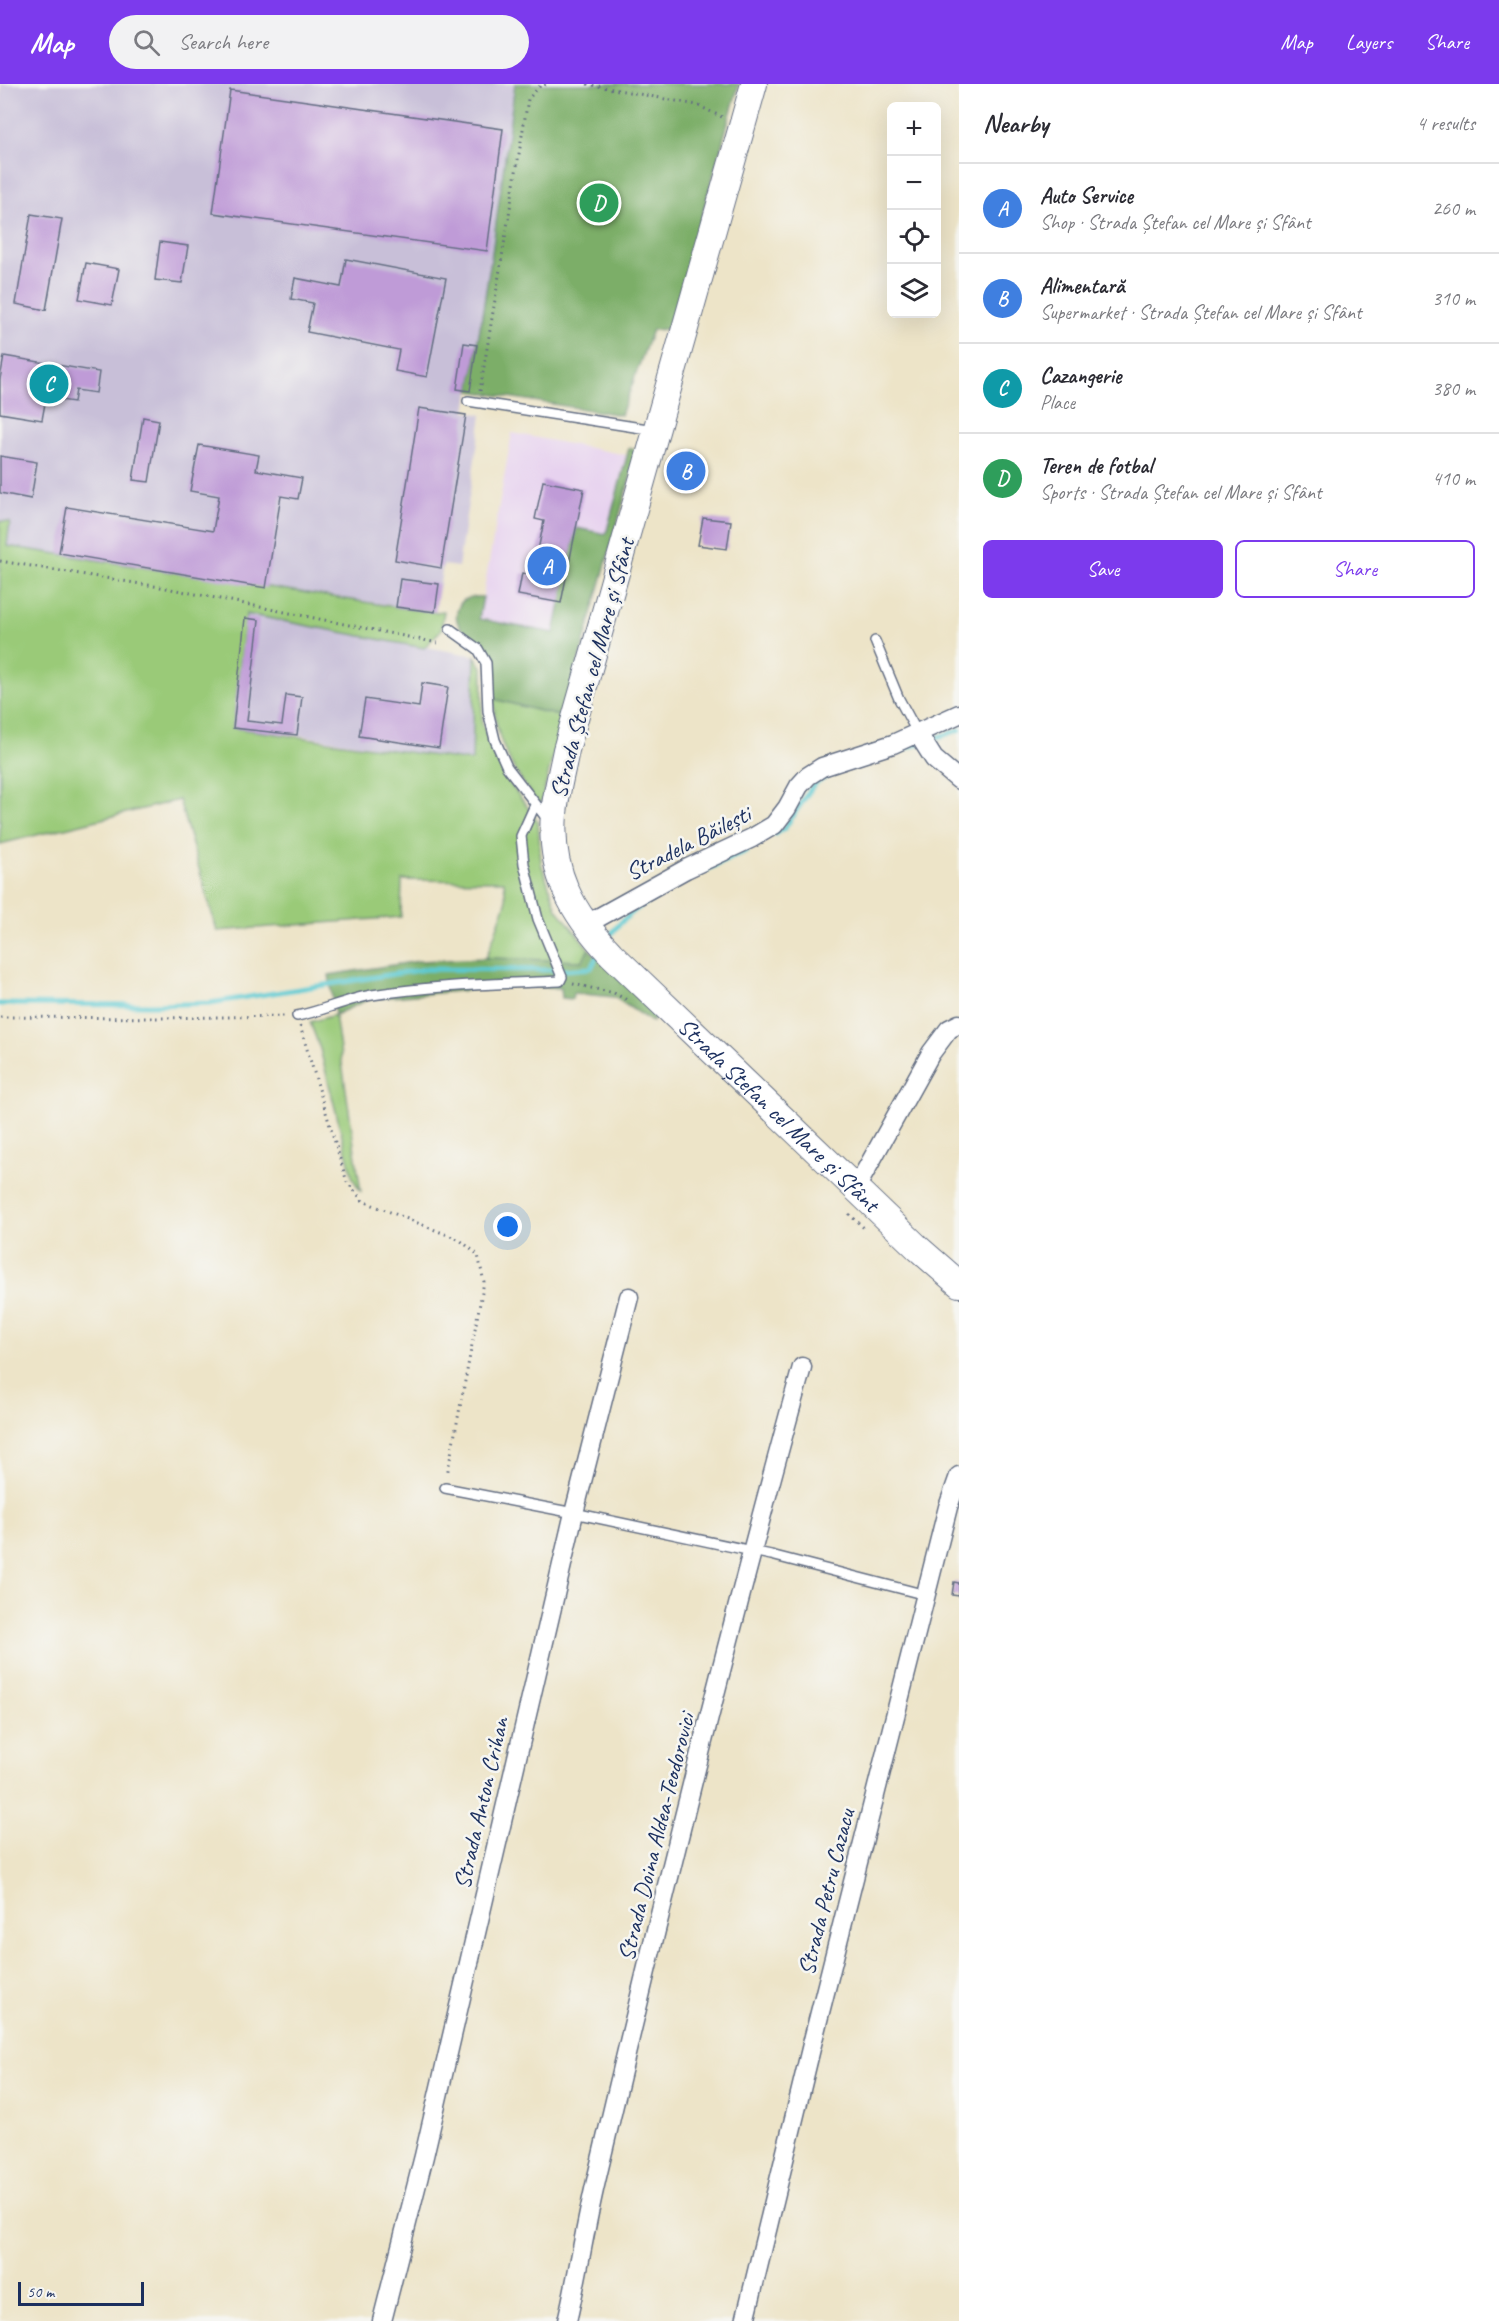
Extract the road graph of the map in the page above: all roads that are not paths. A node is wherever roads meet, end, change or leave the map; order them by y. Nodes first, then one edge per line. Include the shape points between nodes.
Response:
1 (754, 84) edge
2 (468, 401) dead end
3 (657, 430) junction
4 (450, 629) dead end
5 (875, 641) dead end
6 (959, 714) edge
7 (917, 732) junction
8 (959, 780) edge
9 (535, 805) junction
10 (554, 827) junction
11 (590, 930) junction
12 (297, 1016) road end
13 (959, 1024) edge
14 (856, 1188) junction
15 (959, 1284) edge
16 (628, 1297) dead end
17 (802, 1367) dead end
18 (959, 1476) edge
19 (445, 1488) road end
20 (574, 1513) junction
21 (751, 1552) junction
22 (926, 1595) junction
23 (382, 2321) edge
24 (567, 2321) edge
25 (745, 2321) edge

1 - 3 main road, Strada Ștefan cel Mare și Sfânt
2 - 3 lane
3 - 10 main road, Strada Ștefan cel Mare și Sfânt via 566,750
4 - 9 lane via 478,649 486,663 488,711 495,740 507,767
5 - 7 lane
6 - 7 street, Stradela Băilești
7 - 8 street via 940,766
7 - 11 street, Stradela Băilești via 822,767 799,786 774,825 686,868
9 - 10 lane
9 - 12 lane, Strada Ștefan cel Mare și Sfânt via 521,836 524,864 538,919 562,977 560,981 431,987 369,996
10 - 11 main road, Strada Ștefan cel Mare și Sfânt via 559,873 567,894
11 - 14 main road, Strada Ștefan cel Mare și Sfânt
13 - 14 street via 944,1035 931,1053
14 - 15 main road, Strada Ștefan cel Mare și Sfânt
16 - 20 street, Strada Anton Crihan
17 - 21 street, Strada Doina Aldea-Teodorovici
18 - 22 street, Strada Petru Cazacu
19 - 20 lane
20 - 21 lane
20 - 23 street, Strada Anton Crihan
21 - 22 lane
21 - 24 street, Strada Doina Aldea-Teodorovici via 595,2184
22 - 25 street, Strada Petru Cazacu

